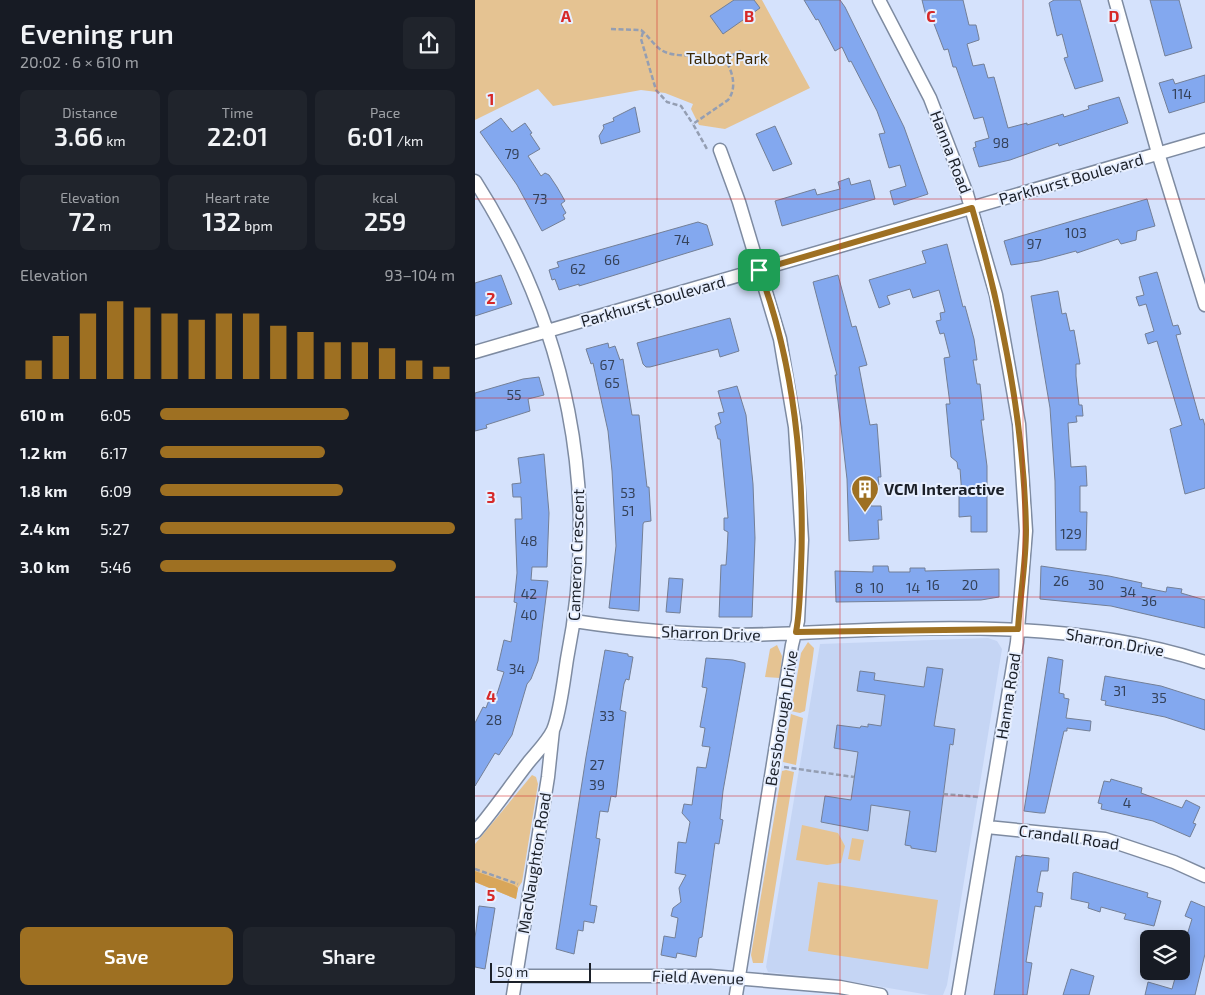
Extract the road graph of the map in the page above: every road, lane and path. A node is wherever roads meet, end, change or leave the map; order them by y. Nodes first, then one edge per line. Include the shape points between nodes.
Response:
1 (879, 0) edge
2 (1115, 0) edge
3 (611, 29) dead end
4 (643, 32) junction
5 (741, 51) dead end
6 (724, 59) junction
7 (693, 124) junction
8 (1205, 140) edge
9 (720, 150) joint
10 (1158, 153) junction
11 (475, 181) edge
12 (972, 208) junction
13 (759, 270) junction
14 (1205, 305) edge
15 (548, 331) junction
16 (475, 352) edge
17 (574, 621) junction
18 (1018, 629) junction
19 (796, 632) junction
20 (1205, 662) edge
21 (553, 730) junction
22 (773, 765) junction
23 (854, 777) dead end
24 (943, 794) dead end
25 (980, 797) dead end
26 (987, 827) junction
27 (475, 832) edge
28 (475, 869) edge
29 (1205, 876) edge
30 (519, 885) dead end
31 (515, 976) junction
32 (739, 978) junction
33 (513, 995) edge
34 (736, 995) edge
35 (881, 995) edge
36 (958, 995) edge

1 - 12 street, Hanna Road via 930,98
2 - 10 street
3 - 4 path
4 - 6 path via 665,52
4 - 7 path via 641,39 656,90 667,102 681,106
5 - 6 path
6 - 7 path via 733,80 732,94
7 - 9 path via 708,150
8 - 10 street, Parkhurst Boulevard
9 - 13 street, Bessborough Drive
10 - 12 street, Parkhurst Boulevard
10 - 14 street
11 - 15 street, Cameron Crescent via 515,249
12 - 13 street, Parkhurst Boulevard
12 - 18 street, Hanna Road via 996,296 1019,424 1026,531
13 - 15 street, Parkhurst Boulevard
13 - 19 street, Bessborough Drive via 780,339 798,456 802,540
15 - 16 street, Parkhurst Boulevard
15 - 17 street, Cameron Crescent via 561,376 578,461 581,510
17 - 19 street, Sharron Drive via 675,633
17 - 21 street, Cameron Crescent
18 - 19 street, Sharron Drive
18 - 20 street, Sharron Drive via 1099,636 1152,646
18 - 26 street, Hanna Road
19 - 22 street, Bessborough Drive
21 - 27 street, Cameron Crescent
21 - 31 street, MacNaughton Road via 547,786
22 - 23 path
22 - 32 street, Bessborough Drive
24 - 25 path
26 - 29 street, Crandall Road via 1105,839
26 - 36 street, Hanna Road
28 - 30 path
31 - 32 street, Field Avenue
31 - 33 street, MacNaughton Road
32 - 34 street, Bessborough Drive
32 - 35 street, Field Avenue via 840,987

